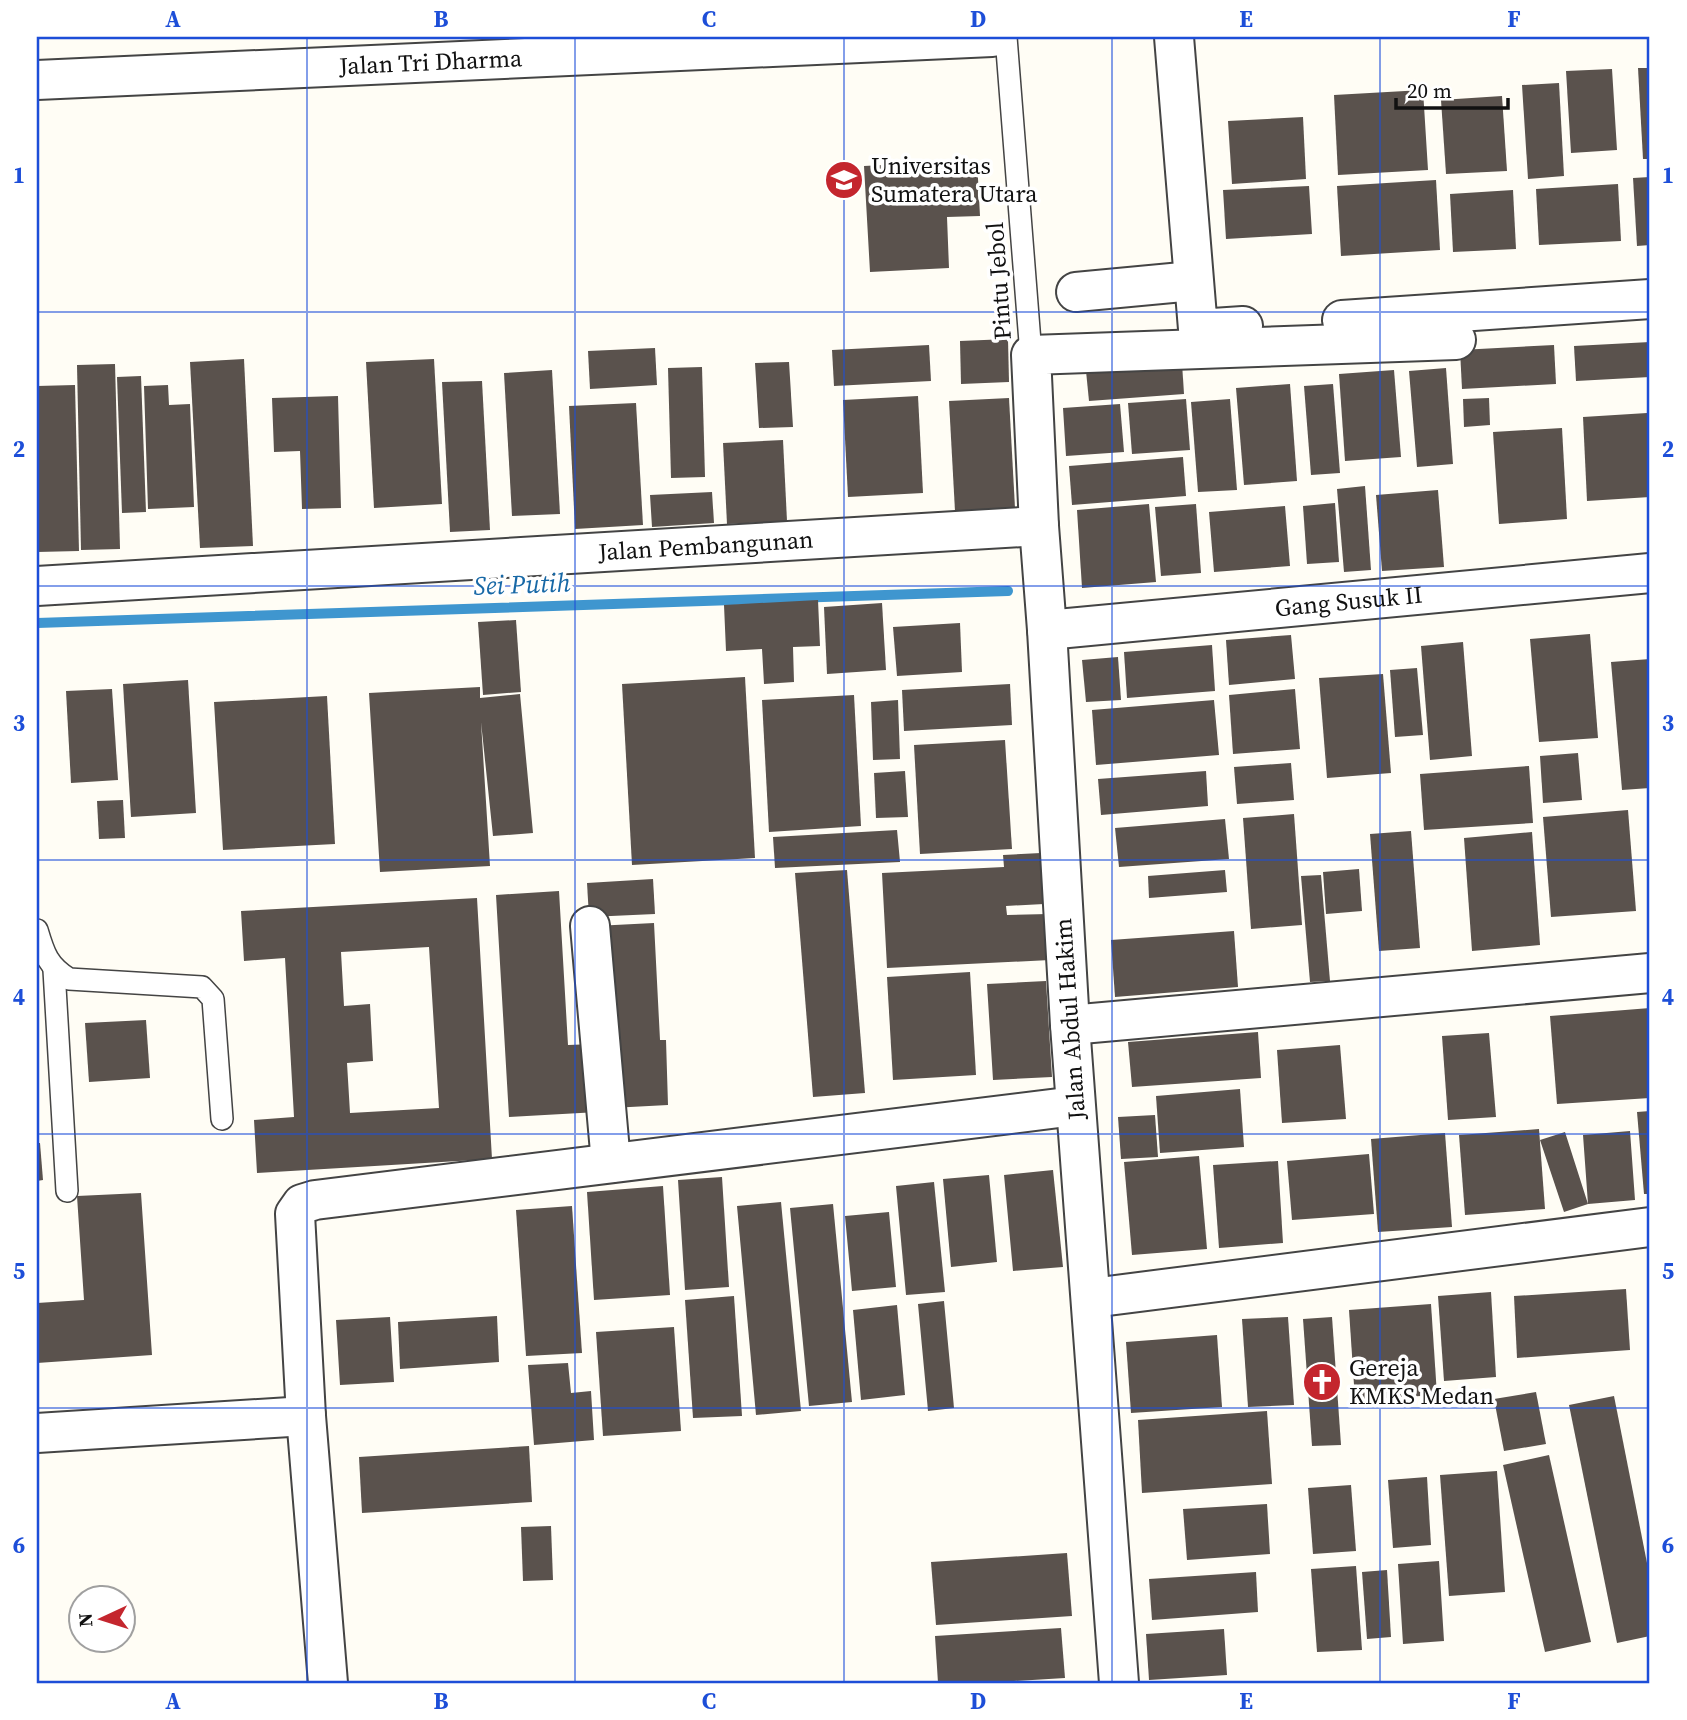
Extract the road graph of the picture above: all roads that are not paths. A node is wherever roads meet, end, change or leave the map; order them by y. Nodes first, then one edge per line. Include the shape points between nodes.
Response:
1 (992, 37) edge
2 (1006, 37) edge
3 (1174, 37) edge
4 (37, 80) edge
5 (1193, 281) junction
6 (1076, 292) dead end
7 (1650, 299) edge
8 (1456, 340) dead end
9 (1031, 355) junction
10 (1039, 526) junction
11 (1650, 573) edge
12 (37, 586) edge
13 (1047, 630) junction
14 (590, 926) dead end
15 (37, 930) edge
16 (54, 970) junction
17 (1650, 972) edge
18 (1070, 1025) junction
19 (1076, 1106) junction
20 (222, 1119) dead end
21 (611, 1163) junction
22 (67, 1191) dead end
23 (1650, 1227) edge
24 (1092, 1298) junction
25 (306, 1416) junction
26 (37, 1433) edge
27 (328, 1683) edge
28 (1119, 1683) edge

1 - 4 street, Jalan Tri Dharma
2 - 9 lane, Pintu Jebol
3 - 5 street
5 - 6 street
5 - 7 street via 1198,329
8 - 9 street
9 - 10 street, Jalan Abdul Hakim
10 - 12 street, Jalan Pembangunan
10 - 13 street, Jalan Abdul Hakim
11 - 13 street, Gang Susuk II
13 - 18 street, Jalan Abdul Hakim
14 - 21 street
15 - 16 lane
16 - 20 lane via 69,979 202,987 213,999
16 - 22 lane
17 - 18 street
18 - 19 street, Jalan Abdul Hakim
19 - 21 street
19 - 24 street, Jalan Abdul Hakim
21 - 25 street via 302,1204 295,1214
23 - 24 street
24 - 28 street, Jalan Abdul Hakim
25 - 26 street
25 - 27 street

